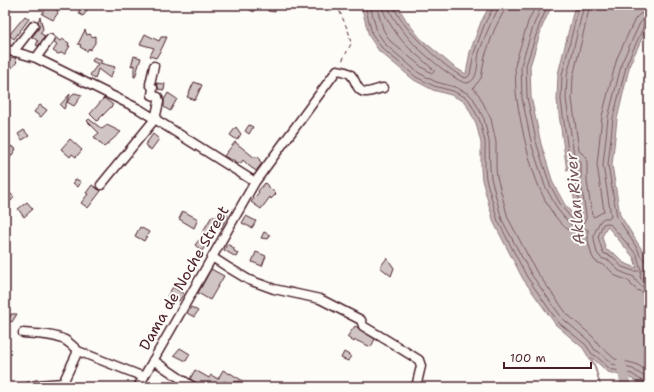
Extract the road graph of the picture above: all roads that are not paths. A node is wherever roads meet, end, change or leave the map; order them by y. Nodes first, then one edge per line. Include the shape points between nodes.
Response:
1 (34, 25) dead end
2 (50, 39) dead end
3 (9, 50) edge
4 (36, 58) junction
5 (154, 66) dead end
6 (383, 88) dead end
7 (155, 119) junction
8 (255, 182) junction
9 (101, 185) dead end
10 (212, 257) junction
11 (23, 333) dead end
12 (78, 351) junction
13 (153, 360) junction
14 (144, 377) junction
15 (62, 385) edge
16 (29, 387) edge
17 (138, 387) edge
18 (193, 387) edge
19 (416, 387) edge

1 - 3 street
2 - 4 street
3 - 4 street
4 - 7 street
5 - 7 street via 150,84 153,89 152,95 158,97 159,102
6 - 8 street, Dama de Noche Street via 362,92 351,74 337,70
7 - 8 street
7 - 9 street
8 - 10 street, Dama de Noche Street
10 - 13 street, Dama de Noche Street
10 - 19 street via 249,280 274,289 320,299 358,318 363,326 419,360 421,366
11 - 12 street via 62,339
12 - 14 street
12 - 15 street
13 - 14 street, Dama de Noche Street
13 - 18 street
14 - 17 street, Dama de Noche Street
15 - 16 street

